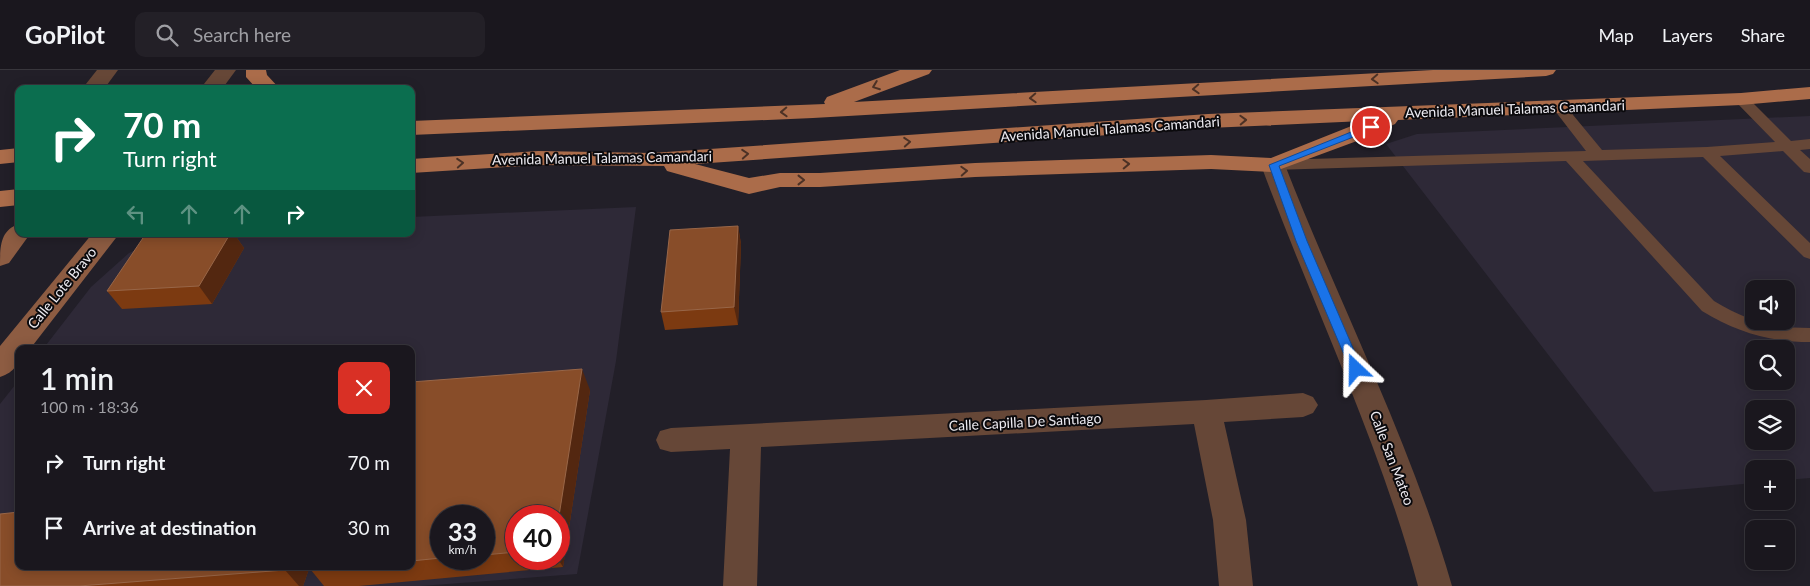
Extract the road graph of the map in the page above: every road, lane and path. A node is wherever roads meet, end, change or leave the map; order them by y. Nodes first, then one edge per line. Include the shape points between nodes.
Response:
1 (108, 70) edge
2 (226, 70) edge
3 (256, 70) edge
4 (922, 70) edge
5 (1546, 70) edge
6 (896, 74) edge
7 (96, 85) edge
8 (214, 85) edge
9 (265, 85) edge
10 (1810, 93) edge
11 (1741, 99) junction
12 (1559, 107) junction
13 (813, 111) junction
14 (1399, 114) junction
15 (552, 121) junction
16 (415, 128) edge
17 (1810, 144) edge
18 (1787, 146) junction
19 (1707, 152) junction
20 (1597, 155) junction
21 (15, 156) edge
22 (1570, 156) junction
23 (0, 158) edge
24 (538, 158) junction
25 (652, 160) junction
26 (1273, 165) junction
27 (415, 166) edge
28 (1810, 168) edge
29 (15, 197) edge
30 (0, 199) edge
31 (15, 237) edge
32 (104, 237) edge
33 (1810, 253) edge
34 (0, 257) edge
35 (1810, 335) edge
36 (17, 345) edge
37 (15, 347) edge
38 (0, 366) edge
39 (1303, 406) dead end
40 (1206, 412) junction
41 (746, 436) junction
42 (671, 440) dead end
43 (740, 586) edge
44 (1236, 586) edge
45 (1435, 586) edge

1 - 7 street
2 - 8 street
3 - 9 main road
4 - 6 main road
5 -> 13 main road
6 -> 13 main road
10 - 11 main road, Avenida Manuel Talamas Camandari
11 - 12 main road, Avenida Manuel Talamas Camandari
11 - 18 lane
12 - 14 main road, Avenida Manuel Talamas Camandari
12 - 20 lane
13 -> 15 main road
25 -> 14 main road, Avenida Manuel Talamas Camandari via 1208,121
14 - 26 main road via 1357,134
15 - 16 main road
15 - 24 main road
17 - 18 lane
18 - 19 lane
18 - 28 lane
19 - 20 lane
19 - 33 lane
20 - 22 lane
21 - 23 main road
22 - 26 lane
22 - 35 lane via 1708,306 1729,320 1762,331
24 - 25 main road, Avenida Manuel Talamas Camandari
27 -> 24 main road, Avenida Manuel Talamas Camandari
25 -> 26 main road via 749,186 780,180 975,170 1211,162
26 - 45 street, Calle San Mateo via 1388,442
29 - 30 main road
31 - 34 main road
32 - 36 main road, Calle Lote Bravo
37 - 38 main road, Calle Lote Bravo
39 - 40 street, Calle Capilla De Santiago
40 - 41 street, Calle Capilla De Santiago
40 - 44 street via 1226,494 1235,548
41 - 42 street, Calle Capilla De Santiago
41 - 43 street

